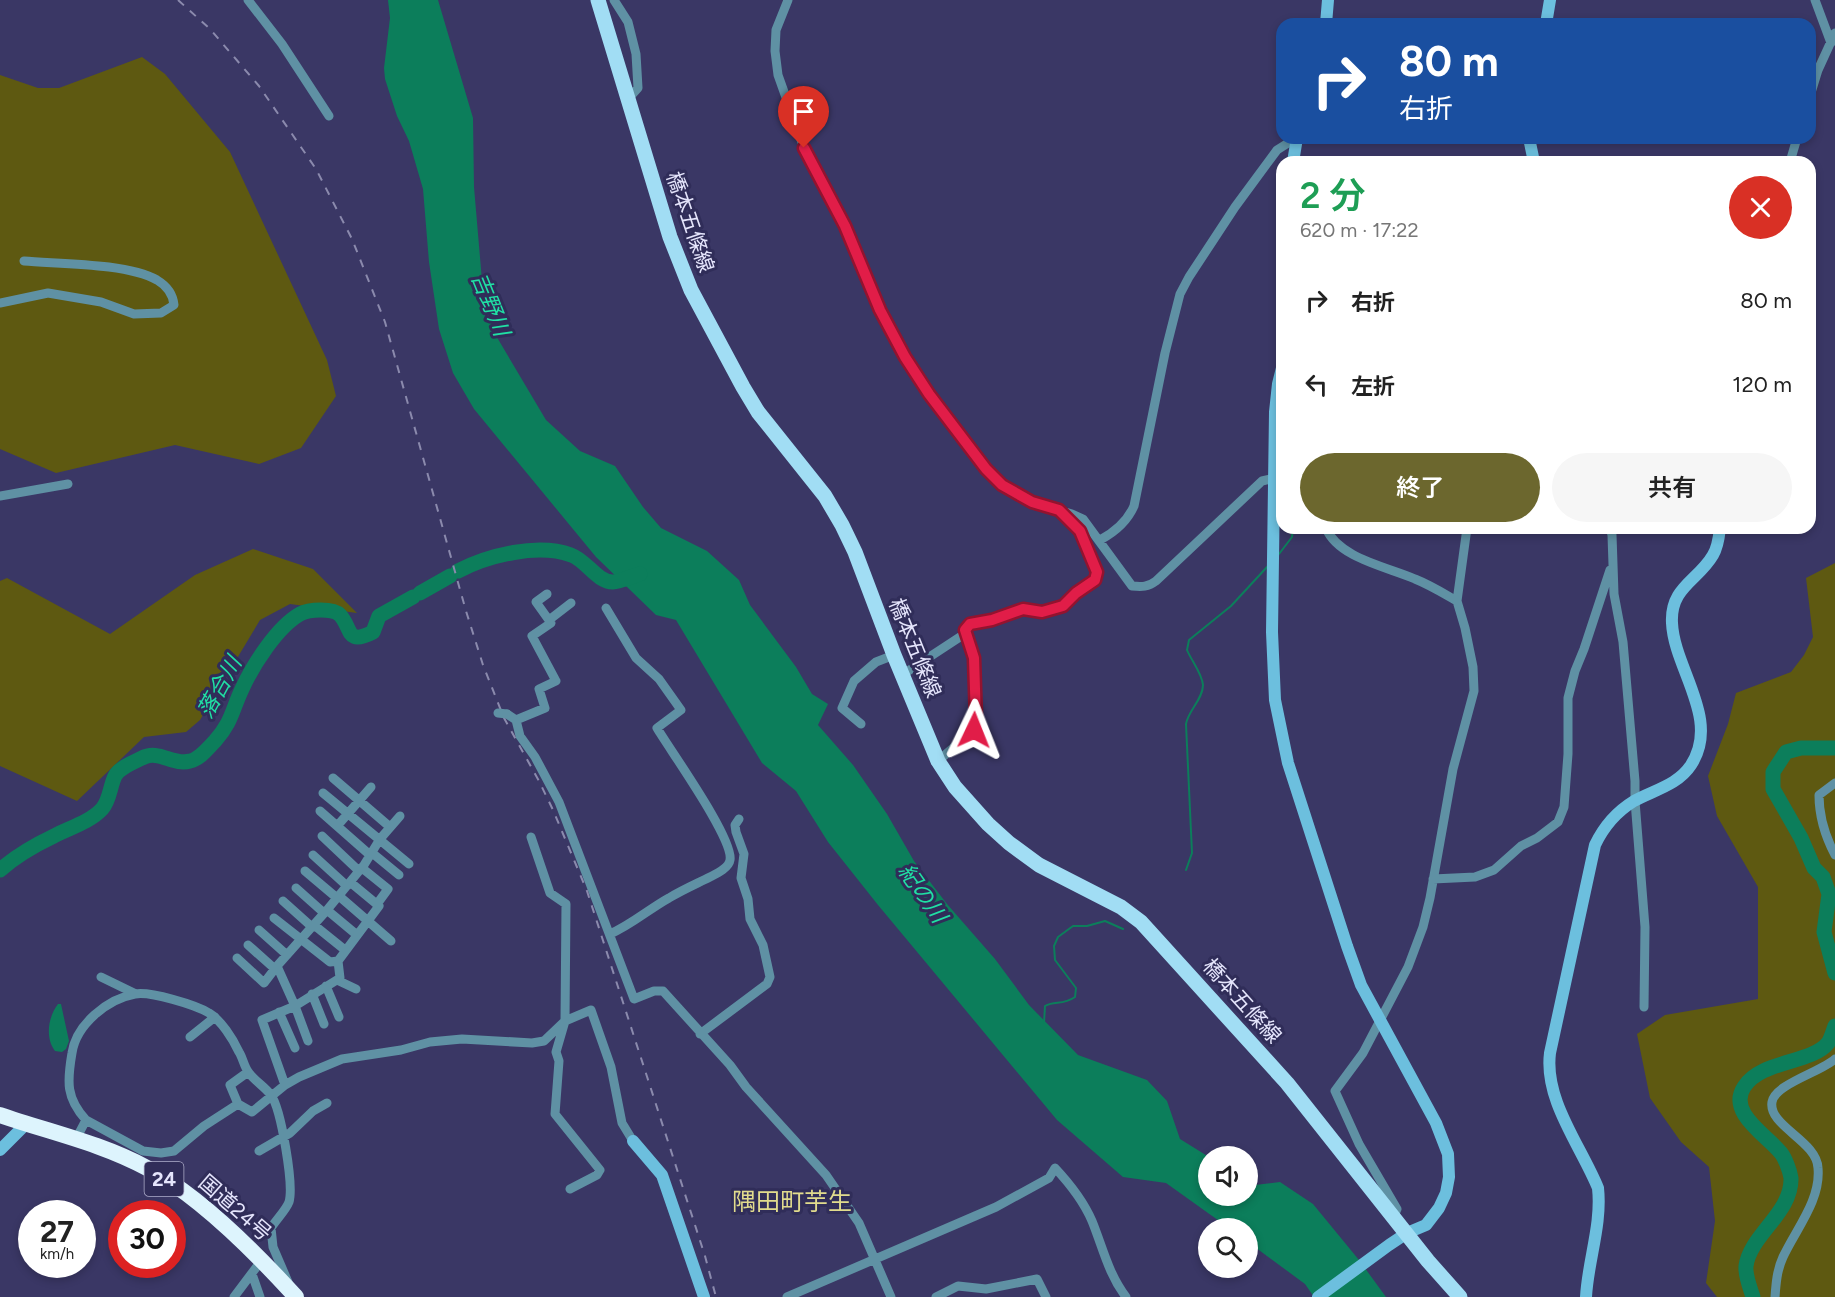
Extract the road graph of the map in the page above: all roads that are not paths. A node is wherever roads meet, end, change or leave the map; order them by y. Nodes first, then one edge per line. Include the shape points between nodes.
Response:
1 (248, 0) edge
2 (598, 0) edge
3 (615, 0) edge
4 (788, 0) edge
5 (1328, 0) edge
6 (1550, 0) edge
7 (1815, 0) edge
8 (1326, 18) edge
9 (1547, 18) edge
10 (1835, 33) edge
11 (1831, 43) junction
12 (1816, 76) edge
13 (628, 99) junction
14 (329, 116) dead end
15 (1287, 144) edge
16 (24, 261) dead end
17 (0, 303) edge
18 (1276, 403) edge
19 (1276, 429) edge
20 (1276, 479) edge
21 (68, 483) dead end
22 (0, 496) edge
23 (1059, 510) junction
24 (1276, 534) edge
25 (1328, 534) edge
26 (1466, 534) edge
27 (1611, 534) edge
28 (1719, 534) edge
29 (1100, 540) junction
30 (1613, 562) junction
31 (547, 594) dead end
32 (1457, 601) junction
33 (571, 603) dead end
34 (606, 608) dead end
35 (549, 620) junction
36 (966, 633) junction
37 (894, 655) junction
38 (902, 675) junction
39 (499, 712) dead end
40 (516, 720) junction
41 (861, 724) dead end
42 (938, 761) junction
43 (333, 778) dead end
44 (1835, 783) edge
45 (370, 787) dead end
46 (323, 793) dead end
47 (359, 799) junction
48 (1635, 801) junction
49 (320, 811) dead end
50 (348, 813) junction
51 (400, 816) dead end
52 (738, 819) dead end
53 (338, 825) junction
54 (390, 827) junction
55 (322, 836) dead end
56 (531, 837) dead end
57 (380, 839) junction
58 (371, 853) junction
59 (313, 855) dead end
60 (1835, 855) edge
61 (409, 864) dead end
62 (360, 870) junction
63 (305, 871) dead end
64 (399, 875) dead end
65 (1433, 879) junction
66 (349, 884) junction
67 (296, 888) dead end
68 (338, 897) junction
69 (283, 901) dead end
70 (377, 904) junction
71 (326, 912) junction
72 (274, 918) dead end
73 (368, 920) junction
74 (313, 926) junction
75 (259, 930) dead end
76 (610, 934) junction
77 (357, 935) junction
78 (303, 939) junction
79 (391, 941) dead end
80 (248, 945) dead end
81 (345, 950) junction
82 (287, 955) junction
83 (237, 958) dead end
84 (338, 961) junction
85 (276, 968) junction
86 (101, 977) dead end
87 (337, 980) junction
88 (326, 986) junction
89 (356, 988) dead end
90 (136, 994) junction
91 (312, 994) junction
92 (295, 1006) junction
93 (1644, 1006) dead end
94 (279, 1012) junction
95 (215, 1017) junction
96 (339, 1017) dead end
97 (1380, 1019) junction
98 (565, 1021) junction
99 (324, 1024) dead end
100 (700, 1034) junction
101 (190, 1037) dead end
102 (308, 1041) dead end
103 (295, 1048) dead end
104 (1835, 1059) edge
105 (248, 1072) junction
106 (285, 1086) junction
107 (272, 1096) junction
108 (327, 1103) dead end
109 (238, 1104) junction
110 (0, 1115) edge
111 (87, 1120) junction
112 (27, 1124) junction
113 (284, 1137) junction
114 (76, 1139) junction
115 (633, 1141) joint
116 (0, 1150) edge
117 (259, 1151) dead end
118 (570, 1189) dead end
119 (1394, 1216) junction
120 (1407, 1233) junction
121 (873, 1259) junction
122 (256, 1268) junction
123 (292, 1292) edge
124 (234, 1297) edge
125 (260, 1297) edge
126 (704, 1297) edge
127 (787, 1297) edge
128 (891, 1297) edge
129 (936, 1297) edge
130 (1046, 1297) edge
131 (1126, 1297) edge
132 (1318, 1297) edge
133 (1460, 1297) edge
134 (1586, 1297) edge
135 (1775, 1297) edge

1 - 14 street
2 - 13 main road, 橋本五條線
3 - 13 street via 628,22 636,54 638,88
4 - 23 street via 776,30 778,75 804,148 845,226 880,310 929,394 1002,485 1032,502
5 - 8 street
6 - 9 street
7 - 11 street
10 - 11 street
11 - 12 street
13 - 37 main road, 橋本五條線 via 670,237 691,290 758,412 825,496 842,525
15 - 29 street via 1277,150 1235,207 1180,294 1134,506 1119,527
16 - 17 street via 129,271 156,279 173,295 174,305 161,313 134,314 101,302 48,293
18 - 19 street
20 - 29 street via 1262,481 1149,586 1132,586
21 - 22 street
23 - 29 street via 1083,519
23 - 36 street via 1080,531 1097,572 1095,580 1063,606 1042,612 1023,609 970,624
24 - 97 street via 1272,632 1275,700 1288,764 1347,946
25 - 32 street via 1346,550
26 - 32 street
27 - 30 street
28 - 48 street via 1713,555 1684,586 1673,610 1674,637 1700,717 1699,747 1685,773
30 - 48 street
30 - 65 street via 1568,698 1565,797 1558,822 1494,870 1475,877
31 - 35 street via 536,602
32 - 65 street via 1474,691 1453,769
33 - 35 street
34 - 76 street via 636,658 659,679 681,710 657,728 717,824 730,861 714,875
35 - 40 street via 551,623 532,636 556,681 539,689 545,708
36 - 38 street
36 - 42 street via 974,658 974,730
37 - 38 main road, 橋本五條線
37 - 41 street via 876,662 854,681 842,708
38 - 42 main road, 橋本五條線
39 - 40 street
40 - 76 street via 520,736 559,802
42 - 119 main road, 橋本五條線 via 955,787 1009,843 1039,865 1121,907 1141,922 1287,1083
43 - 47 street
44 - 60 street via 1819,795 1819,811
45 - 47 street
46 - 50 street
47 - 50 street
47 - 54 street
48 - 93 street via 1645,927
48 - 134 street via 1612,819 1595,845 1548,1067 1557,1103 1598,1188 1600,1203
49 - 53 street
50 - 53 street
50 - 57 street
51 - 54 street
52 - 100 street via 736,832 744,854 741,878 770,977 767,984
53 - 58 street
54 - 57 street
55 - 62 street
56 - 98 street via 550,893 566,904
57 - 58 street
57 - 61 street
58 - 62 street
58 - 64 street
59 - 66 street
62 - 66 street
62 - 70 street via 388,889
63 - 68 street
65 - 97 street via 1423,927 1408,967
66 - 68 street
66 - 70 street
67 - 71 street
68 - 71 street
68 - 73 street
69 - 74 street
70 - 73 street
71 - 74 street
71 - 77 street
72 - 78 street
73 - 77 street
73 - 79 street
74 - 78 street
74 - 81 street
75 - 82 street
76 - 100 street via 634,999 654,991 663,992
77 - 81 street
78 - 82 street
78 - 84 street via 330,962
80 - 85 street
81 - 84 street
82 - 85 street
83 - 85 street via 264,983
84 - 87 street
85 - 92 street
86 - 90 street
87 - 88 street
87 - 89 street
88 - 91 street
88 - 96 street
90 - 95 street via 173,999
90 - 111 street via 104,1007 84,1026 73,1046 68,1084 78,1110
91 - 92 street
91 - 99 street
92 - 94 street
92 - 102 street
94 - 103 street
94 - 106 street via 262,1020 262,1024
95 - 101 street
95 - 105 street via 239,1050
97 - 119 street via 1363,1053 1335,1091 1359,1144 1397,1209
97 - 120 street via 1436,1123 1448,1154 1449,1177 1439,1208 1426,1225
98 - 106 street via 544,1041 430,1042 342,1059
98 - 115 street via 591,1010 611,1067 622,1123
98 - 118 street via 556,1052 559,1061 555,1113 600,1170
100 - 121 street via 826,1175 859,1223
104 - 135 street via 1787,1086 1772,1101 1777,1119 1815,1155 1818,1166 1811,1204 1783,1258
105 - 107 street
105 - 109 street via 230,1085
106 - 107 street
107 - 109 street via 252,1112
107 - 113 street
108 - 113 street
109 - 111 street via 174,1151 161,1153 143,1151
110 - 112 highway, 国道24号 / 24
111 - 114 street
112 - 114 highway, 国道24号 / 24
112 - 116 street
113 - 117 street
113 - 123 street via 289,1202 271,1228 273,1247
114 - 122 highway, 国道24号 / 24 via 148,1168 204,1207
115 - 126 street via 662,1176
119 - 120 main road, 橋本五條線
120 - 132 street
120 - 133 main road, 橋本五條線
121 - 127 street
121 - 128 street
121 - 131 street via 996,1207 1049,1178 1055,1168 1076,1191 1115,1282
122 - 123 highway, 国道24号 / 24
122 - 124 street
122 - 125 street
129 - 130 street via 958,1286 986,1289 1037,1280

